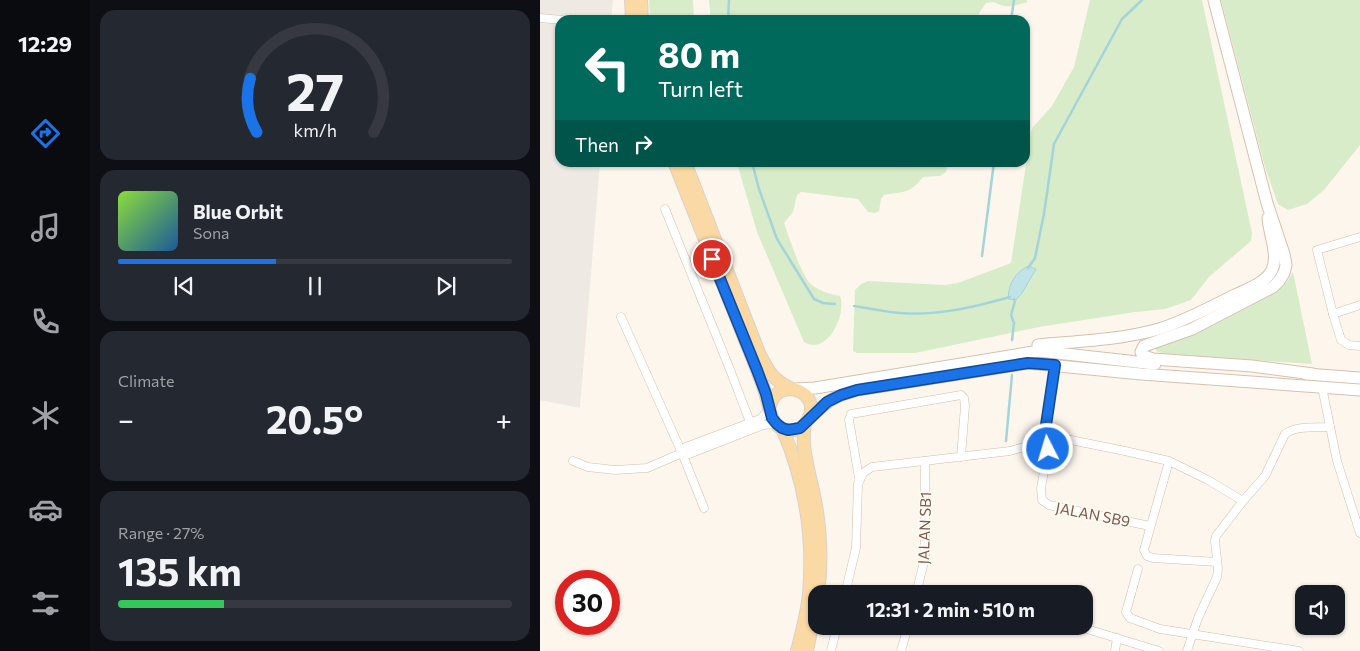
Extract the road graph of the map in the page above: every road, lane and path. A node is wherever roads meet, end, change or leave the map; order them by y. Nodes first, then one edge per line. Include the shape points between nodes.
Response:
1 (641, 0) edge
2 (1214, 0) edge
3 (642, 15) edge
4 (540, 18) edge
5 (555, 19) edge
6 (676, 167) edge
7 (687, 167) edge
8 (1266, 203) junction
9 (665, 209) dead end
10 (1360, 237) edge
11 (1360, 305) edge
12 (1333, 314) junction
13 (621, 317) dead end
14 (1360, 346) edge
15 (1055, 365) junction
16 (933, 368) junction
17 (1313, 374) junction
18 (1360, 378) edge
19 (1322, 387) junction
20 (793, 389) junction
21 (1360, 390) edge
22 (769, 410) junction
23 (750, 422) junction
24 (807, 422) junction
25 (780, 426) junction
26 (1330, 427) junction
27 (1046, 436) junction
28 (682, 453) junction
29 (961, 457) junction
30 (573, 461) dead end
31 (925, 461) junction
32 (1169, 461) junction
33 (859, 478) junction
34 (1243, 501) junction
35 (704, 508) dead end
36 (1150, 526) junction
37 (1360, 533) edge
38 (1217, 562) junction
39 (1138, 569) dead end
40 (818, 585) edge
41 (847, 585) edge
42 (918, 585) edge
43 (1093, 631) edge
44 (1192, 634) junction
45 (810, 635) edge
46 (835, 635) edge
47 (906, 635) edge
48 (1117, 638) junction
49 (797, 651) edge
50 (807, 651) edge
51 (831, 651) edge
52 (902, 651) edge
53 (1114, 651) edge
54 (1159, 651) edge
55 (1188, 651) edge
56 (1299, 651) edge

1 - 3 main road
2 - 8 main road
4 - 5 street
6 - 22 main road via 757,370
7 - 20 main road via 759,353 773,377
8 - 16 main road via 1274,256 1271,272 1254,285 1206,309 1160,329 1138,334 1027,346 980,354
8 - 17 main road via 1276,225 1286,265 1279,281 1261,294 1192,329 1144,346 1141,352 1153,359
9 - 23 street
10 - 12 street via 1317,250
11 - 12 street
12 - 14 street via 1341,340
13 - 28 street
15 - 19 main road via 1158,376
15 - 24 main road via 1028,363 857,390 827,402
15 - 27 street
16 - 17 main road via 1039,351 1142,363
16 - 20 main road
17 - 18 main road
19 - 21 main road
19 - 26 street
20 - 22 main road via 778,392
20 - 24 main road via 810,401
22 - 23 street via 760,419
22 - 25 main road
23 - 28 street via 686,447
24 - 25 main road via 794,430
24 - 40 main road via 803,439 819,524
25 - 28 street via 763,425 689,454
25 - 49 main road via 794,456 810,547 809,596
26 - 34 street via 1297,428 1285,434 1265,476
26 - 37 street via 1337,461
27 - 29 street via 1010,451
27 - 32 street
27 - 36 street, JALAN SB9 via 1048,456 1041,495 1045,504
28 - 30 street via 647,468 616,470 588,467
28 - 35 street
29 - 31 street
29 - 33 street via 965,406 961,395 851,414 849,420
31 - 33 street via 872,467
31 - 42 street, JALAN SB1 via 925,558
32 - 34 street
32 - 36 street
33 - 41 street via 856,548
34 - 38 street via 1216,536
36 - 38 street via 1144,550 1150,557
38 - 44 street via 1215,584
39 - 44 street via 1126,612 1130,618 1160,629
43 - 48 street
44 - 55 street
44 - 56 street
45 - 50 main road
46 - 51 street
47 - 52 street
48 - 53 street
48 - 54 street

